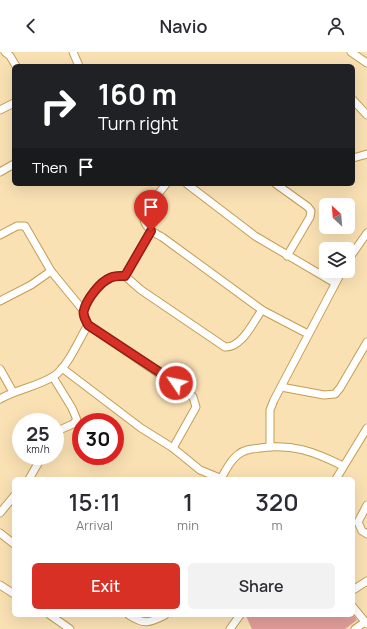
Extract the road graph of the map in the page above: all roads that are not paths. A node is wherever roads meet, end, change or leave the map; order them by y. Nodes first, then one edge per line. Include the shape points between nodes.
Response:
1 (4, 52) edge
2 (73, 52) edge
3 (351, 52) edge
4 (367, 63) edge
5 (15, 64) edge
6 (78, 64) edge
7 (355, 102) edge
8 (12, 104) edge
9 (0, 110) edge
10 (367, 115) edge
11 (367, 154) edge
12 (355, 157) edge
13 (12, 165) edge
14 (0, 172) edge
15 (164, 186) edge
16 (190, 186) edge
17 (279, 186) edge
18 (151, 231) junction
19 (367, 233) edge
20 (0, 235) edge
21 (355, 250) edge
22 (287, 256) junction
23 (51, 271) junction
24 (125, 276) junction
25 (338, 278) edge
26 (335, 283) junction
27 (0, 301) edge
28 (84, 310) junction
29 (262, 310) junction
30 (88, 325) junction
31 (308, 334) junction
32 (367, 342) edge
33 (62, 368) junction
34 (0, 369) edge
35 (53, 377) junction
36 (281, 387) junction
37 (13, 392) junction
38 (0, 399) edge
39 (64, 428) edge
40 (367, 428) edge
41 (270, 447) junction
42 (173, 448) junction
43 (37, 465) edge
44 (343, 466) junction
45 (30, 477) edge
46 (216, 477) edge
47 (222, 477) edge
48 (337, 477) edge
49 (12, 498) edge
50 (367, 505) edge
51 (0, 513) edge
52 (0, 534) edge
53 (367, 534) edge
54 (12, 543) edge
55 (367, 581) edge
56 (0, 585) edge
57 (355, 589) edge
58 (12, 593) edge
59 (355, 609) edge
60 (53, 617) edge
61 (132, 617) edge
62 (161, 617) edge
63 (239, 617) edge
64 (366, 623) edge
65 (233, 628) edge
66 (70, 629) edge
67 (355, 629) edge

1 - 5 street
2 - 6 street
3 - 4 street
7 - 10 street
8 - 9 street
11 - 12 street
13 - 14 street
15 - 18 street via 143,214 144,221
16 - 22 street via 245,229
17 - 22 street via 311,211
18 - 24 street
18 - 29 street
19 - 21 street
20 - 23 street via 17,226 25,226
22 - 26 street
23 - 27 street
23 - 28 street
24 - 28 street via 115,276 103,282
24 - 29 street via 141,290 229,348 240,341
25 - 26 street
26 - 31 street
28 - 30 street
29 - 31 street
30 - 33 street
30 - 42 street via 193,396 196,407
31 - 36 street
32 - 36 street via 335,394 324,395
33 - 35 street
33 - 42 street via 140,428
34 - 37 street
35 - 37 street
35 - 39 street via 77,420
36 - 41 street via 270,410
37 - 38 street
40 - 44 street
41 - 44 street via 306,450
41 - 47 street via 244,450 237,454
42 - 46 street via 200,470
43 - 45 street
44 - 48 street
49 - 51 street
50 - 53 street via 358,522 362,531
52 - 54 street
55 - 57 street
56 - 58 street
59 - 64 street
60 - 66 street
61 - 62 street via 140,622 148,622
63 - 65 street
64 - 67 street

